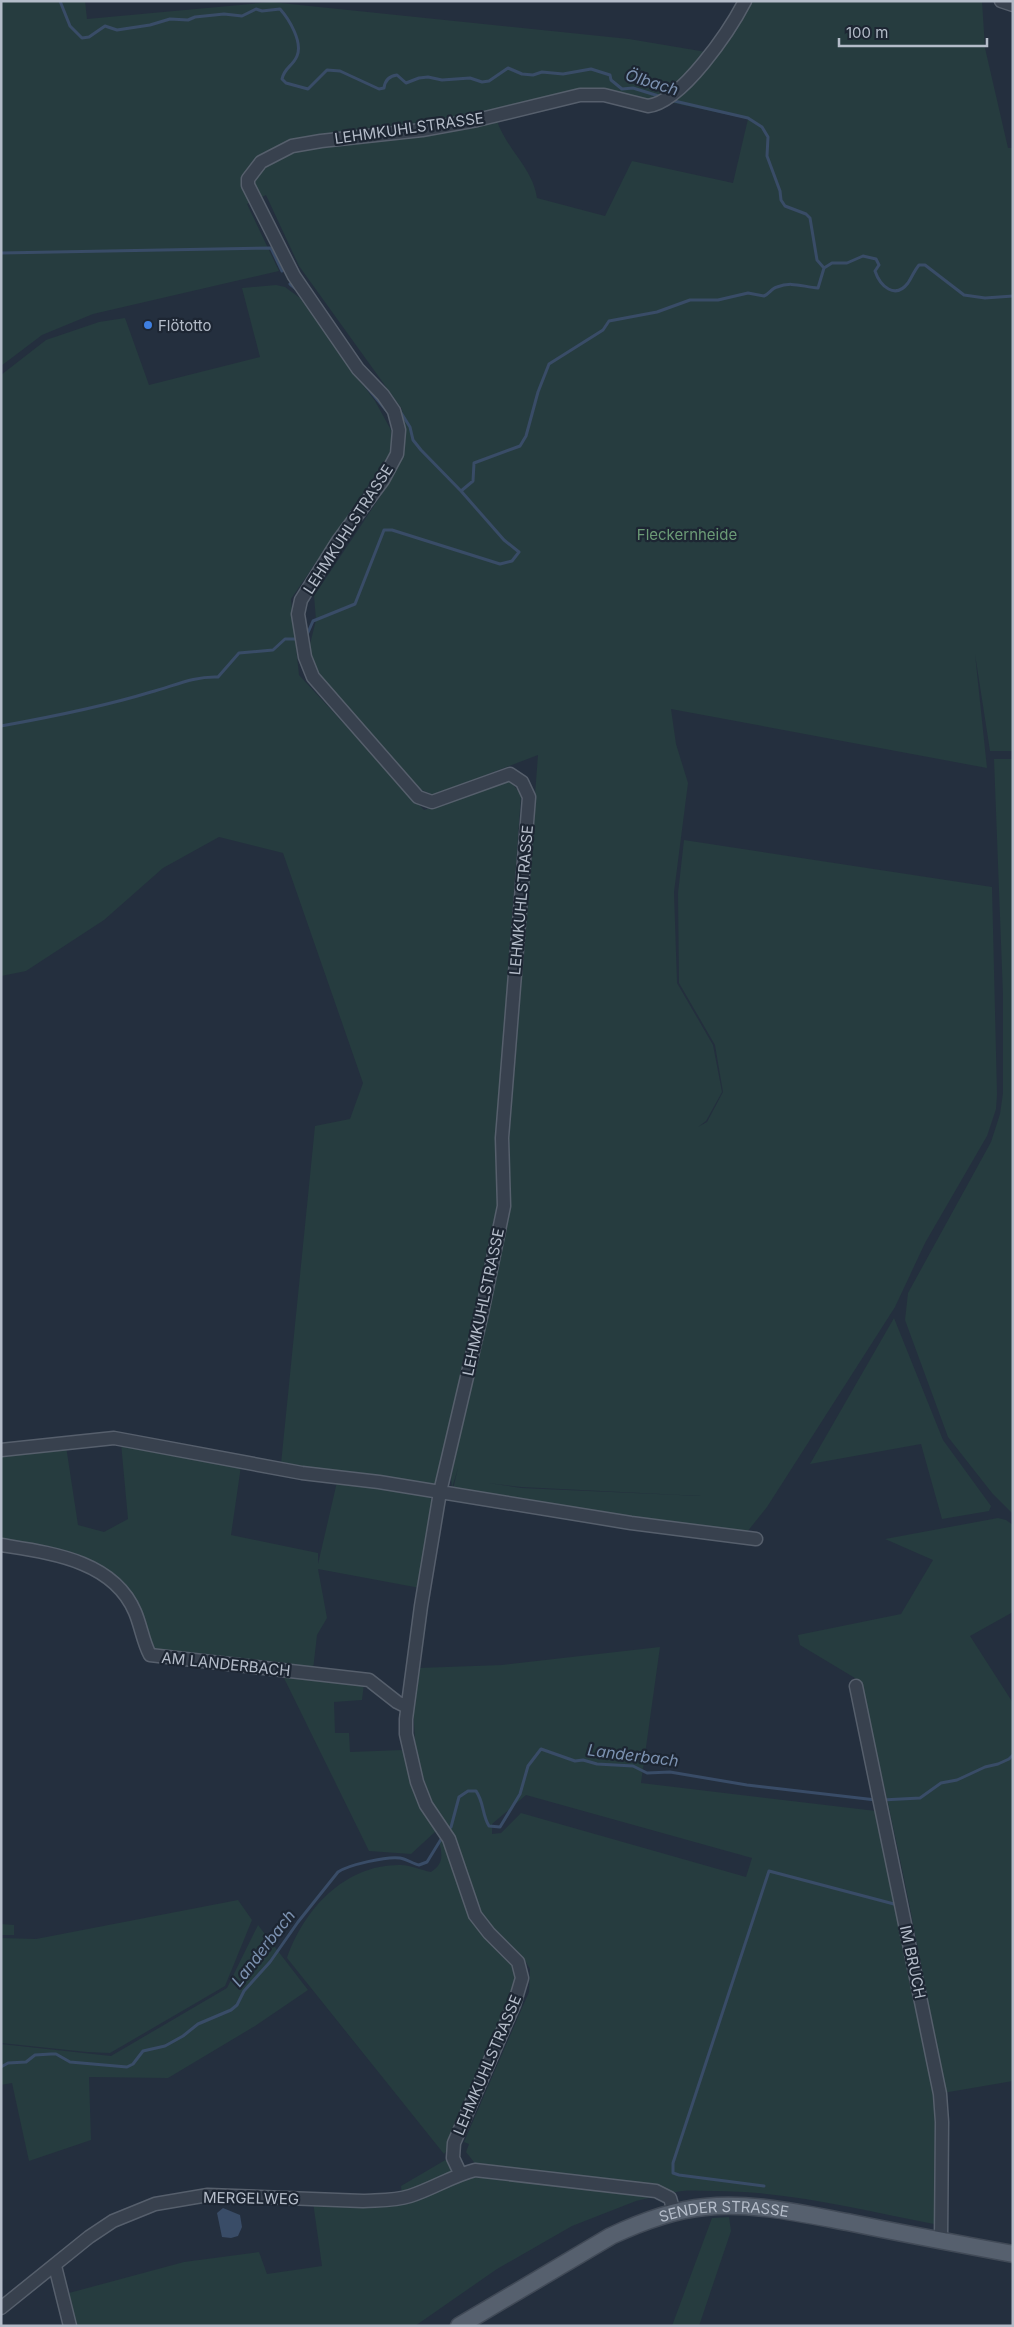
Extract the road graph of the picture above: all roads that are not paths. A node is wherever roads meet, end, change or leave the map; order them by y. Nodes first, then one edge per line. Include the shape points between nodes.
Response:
1 (745, 1) edge
2 (1001, 1) edge
3 (1013, 5) edge
4 (1, 1450) edge
5 (440, 1492) junction
6 (756, 1539) dead end
7 (1, 1545) edge
8 (856, 1686) dead end
9 (407, 1707) junction
10 (460, 2173) junction
11 (674, 2212) junction
12 (941, 2240) junction
13 (1013, 2254) edge
14 (55, 2266) junction
15 (1, 2308) edge
16 (70, 2326) edge
17 (459, 2326) edge

1 - 5 street, LEHMKUHLSTRASSE via 733,24 707,59 676,90 648,106 604,95 580,95 422,130 292,146 261,162 248,179 294,276 358,369 394,411 399,430 397,454 383,480 338,541 301,600 298,614 313,677 418,797 432,802 510,774 522,782 529,797 502,1138 504,1206
2 - 3 street
4 - 5 street via 114,1438 302,1473
5 - 6 street via 631,1523
5 - 9 street, LEHMKUHLSTRASSE
7 - 9 street, AM LANDERBACH via 52,1553 86,1564 103,1574 118,1586 136,1612 150,1656 369,1680
8 - 12 street, IM BRUCH via 940,2094
9 - 10 street, LEHMKUHLSTRASSE via 406,1734 426,1805 449,1839 475,1915 518,1962 522,1978 514,2005 454,2143 453,2158
10 - 11 street via 475,2170 656,2192 670,2198
10 - 14 street, MERGELWEG via 409,2196 388,2200 208,2195 155,2204 113,2221
11 - 12 main road, SENDER STRASSE via 735,2206 789,2212
11 - 17 main road, SENDER STRASSE via 611,2236
12 - 13 main road, SENDER STRASSE
14 - 15 street, MERGELWEG
14 - 16 street

